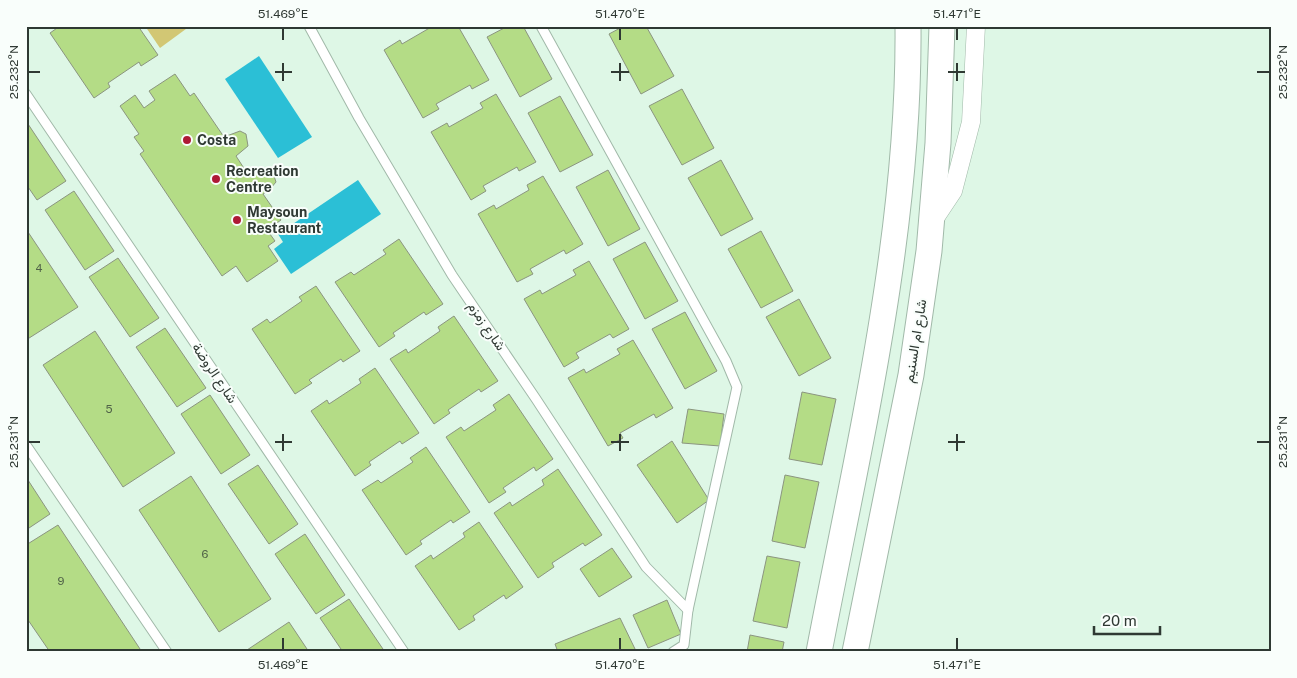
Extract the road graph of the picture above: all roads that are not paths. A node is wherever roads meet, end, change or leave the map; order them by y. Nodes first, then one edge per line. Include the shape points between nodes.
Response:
1 (309, 26) edge
2 (541, 26) edge
3 (908, 26) edge
4 (942, 26) edge
5 (976, 26) edge
6 (26, 94) edge
7 (931, 224) junction
8 (26, 445) edge
9 (688, 610) junction
10 (167, 652) edge
11 (404, 652) edge
12 (673, 652) edge
13 (819, 652) edge
14 (855, 652) edge

1 - 9 lane, شارع زمزم via 452,275 646,567
2 - 9 lane via 726,361 737,387
3 - 13 main road via 903,142 892,248 874,363
4 - 7 main road, شارع ام السنيم
5 - 7 street via 970,122 953,191
6 - 11 lane, شارع الروضة
7 - 14 main road, شارع ام السنيم via 911,374
8 - 10 lane
9 - 12 lane via 684,645

